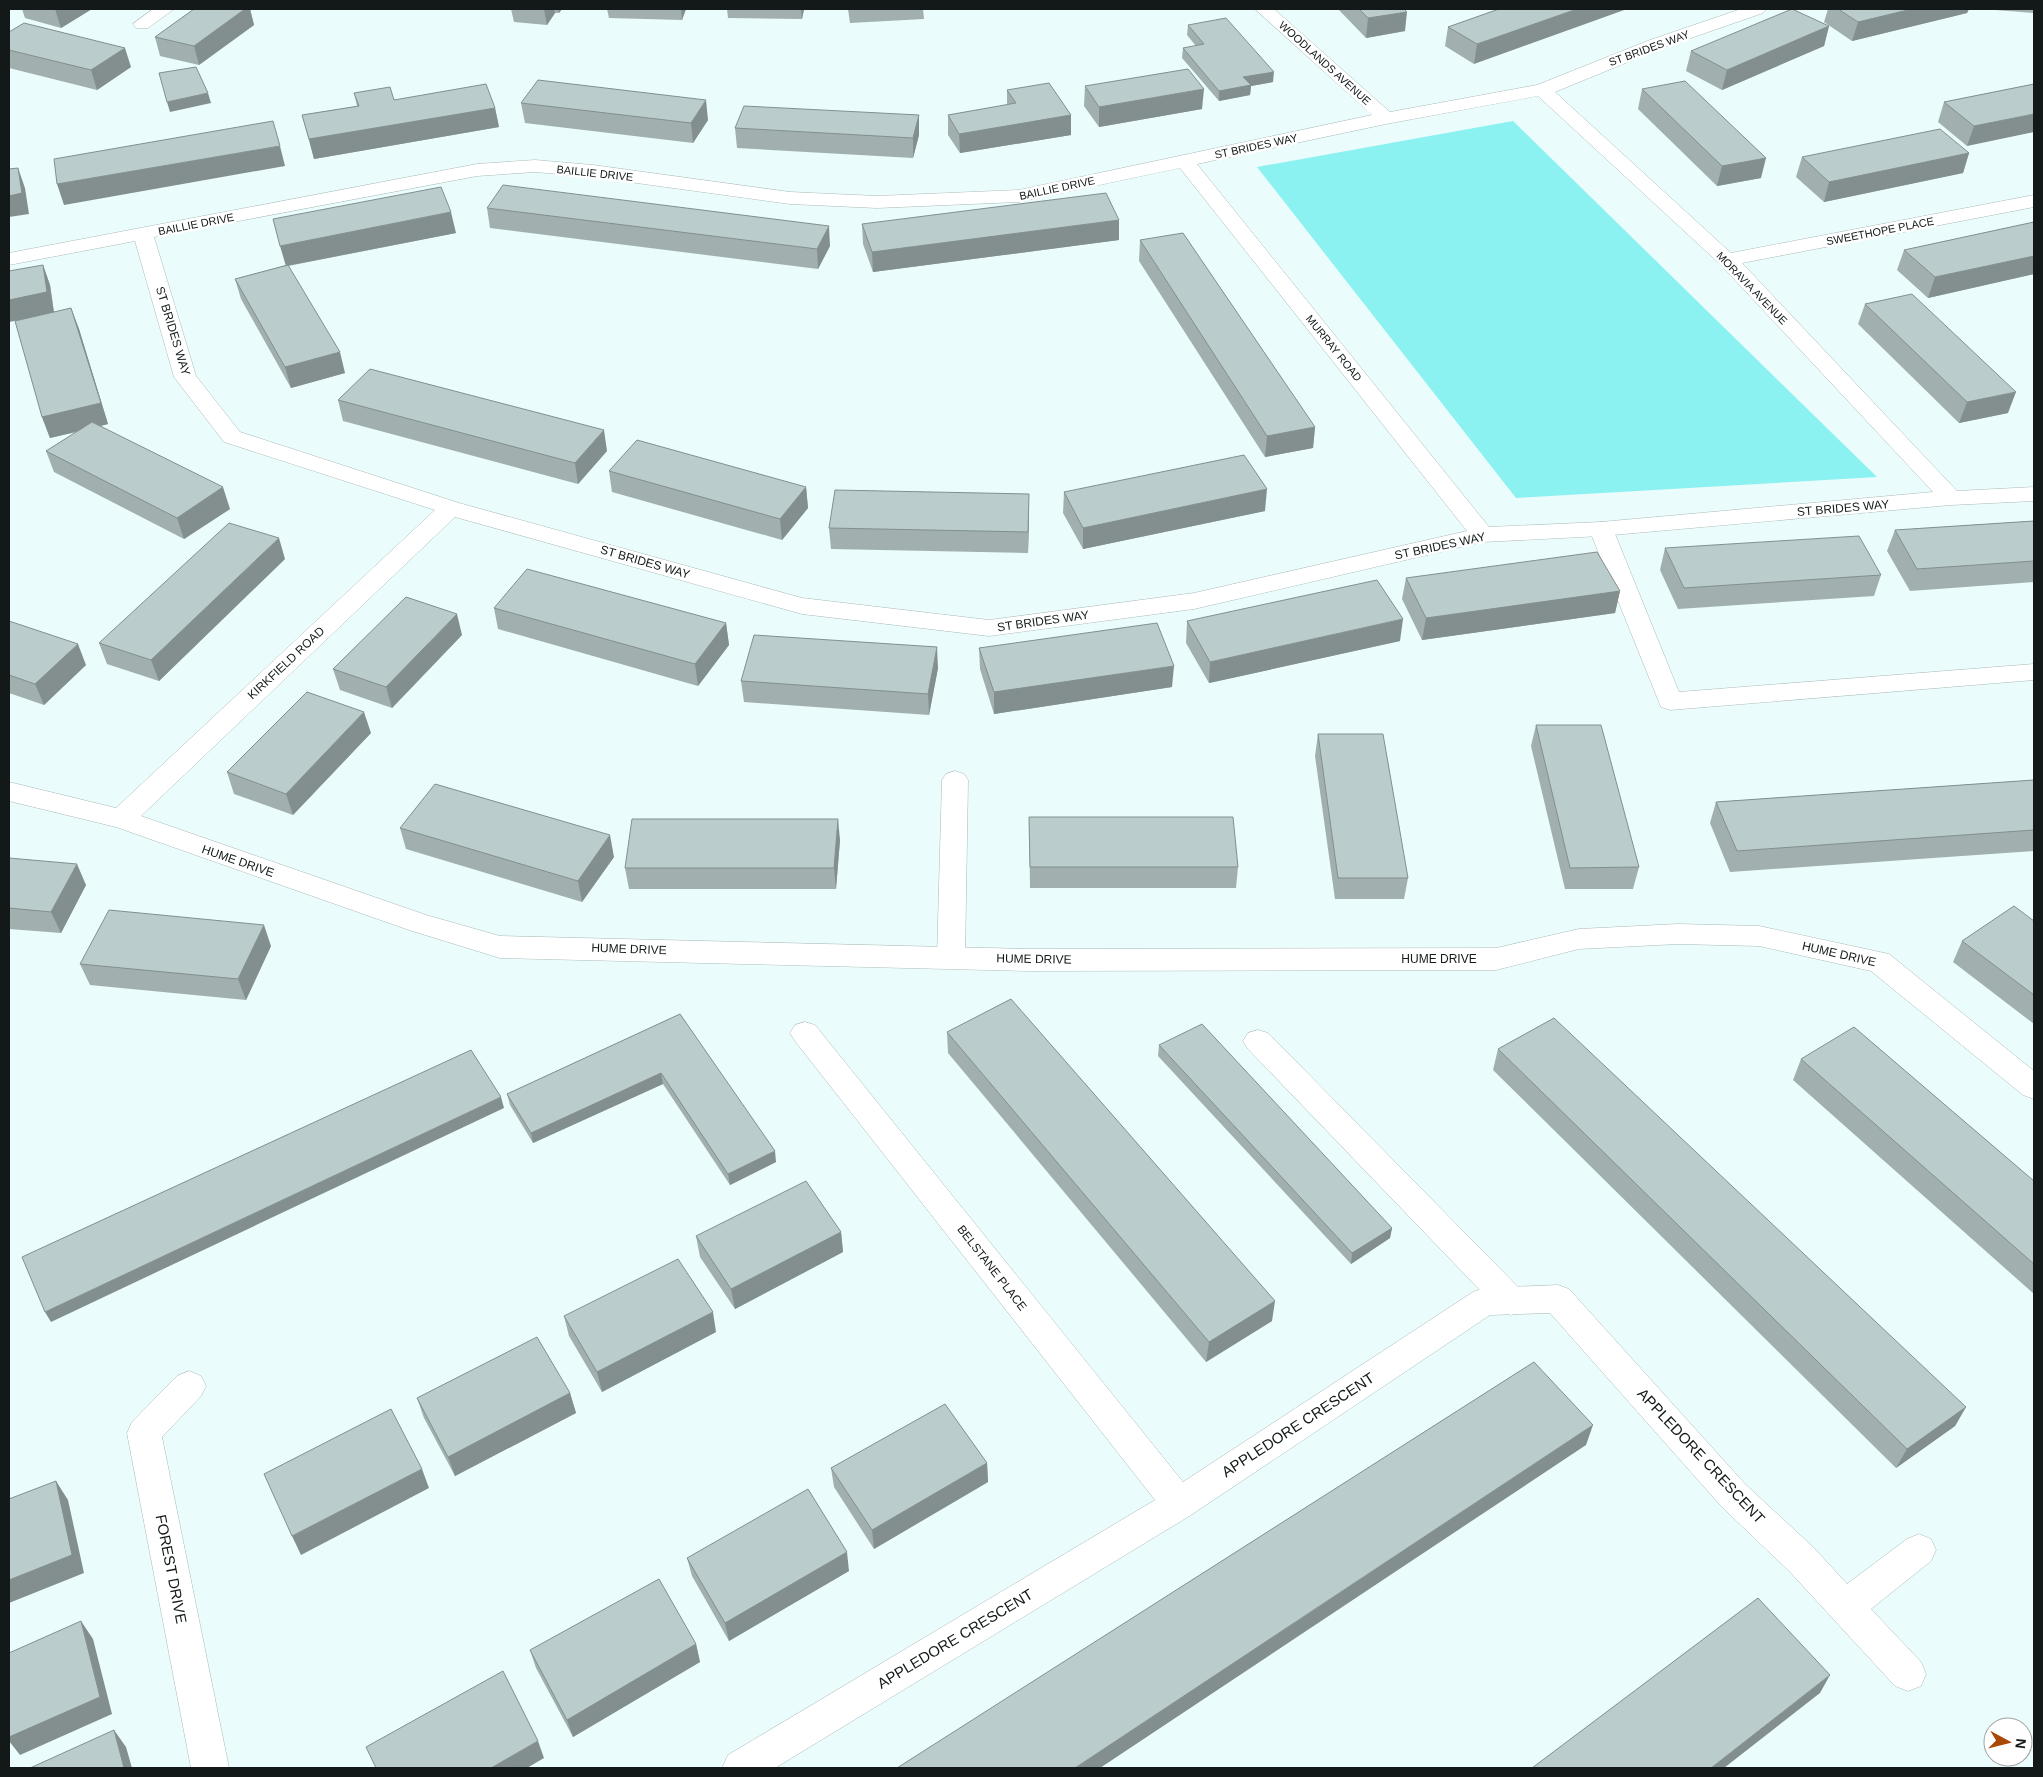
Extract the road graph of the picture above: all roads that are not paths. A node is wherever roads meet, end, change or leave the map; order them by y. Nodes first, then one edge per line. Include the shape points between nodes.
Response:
1 (165, 9) edge
2 (1264, 9) edge
3 (1757, 9) edge
4 (142, 24) dead end
5 (1542, 90) junction
6 (1386, 118) junction
7 (1185, 161) junction
8 (2034, 201) edge
9 (143, 234) junction
10 (9, 260) edge
11 (1727, 260) junction
12 (2034, 494) edge
13 (1951, 498) junction
14 (451, 508) junction
15 (1601, 529) junction
16 (1483, 535) junction
17 (2034, 672) edge
18 (955, 780) dead end
19 (9, 791) edge
20 (121, 819) junction
21 (951, 957) junction
22 (805, 1033) dead end
23 (1258, 1041) dead end
24 (2034, 1087) edge
25 (1511, 1301) junction
26 (188, 1386) dead end
27 (1179, 1504) junction
28 (1919, 1550) dead end
29 (1845, 1607) junction
30 (1908, 1674) dead end
31 (210, 1768) edge
32 (741, 1768) edge

1 - 4 street
2 - 6 street, WOODLANDS AVENUE
3 - 5 street, ST BRIDES WAY via 1656,44
5 - 6 street, ST BRIDES WAY
5 - 11 street, MORAVIA AVENUE
6 - 7 street, ST BRIDES WAY
7 - 9 street, BAILLIE DRIVE via 1019,196 877,202 790,198 544,167 478,170
7 - 16 street, MURRAY ROAD
8 - 11 street, SWEETHOPE PLACE
9 - 10 street, BAILLIE DRIVE
9 - 14 street, ST BRIDES WAY via 186,377 232,437
11 - 13 street, MORAVIA AVENUE
12 - 13 street, ST BRIDES WAY
13 - 15 street, ST BRIDES WAY
14 - 16 street, ST BRIDES WAY via 802,606 989,628 1194,601
14 - 20 street, KIRKFIELD ROAD
15 - 16 street, ST BRIDES WAY
15 - 17 street via 1670,701
18 - 21 street
19 - 20 street, HUME DRIVE
20 - 21 street, HUME DRIVE via 410,920 500,947
21 - 24 street, HUME DRIVE via 1126,960 1496,958 1579,939 1678,934 1759,936 1880,962
22 - 27 street, BELSTANE PLACE
23 - 25 street
25 - 27 street, APPLEDORE CRESCENT via 1484,1302
25 - 29 street, APPLEDORE CRESCENT via 1558,1299 1733,1495 1802,1560
26 - 31 street, FOREST DRIVE via 144,1434
27 - 32 street, APPLEDORE CRESCENT
28 - 29 street
29 - 30 street

